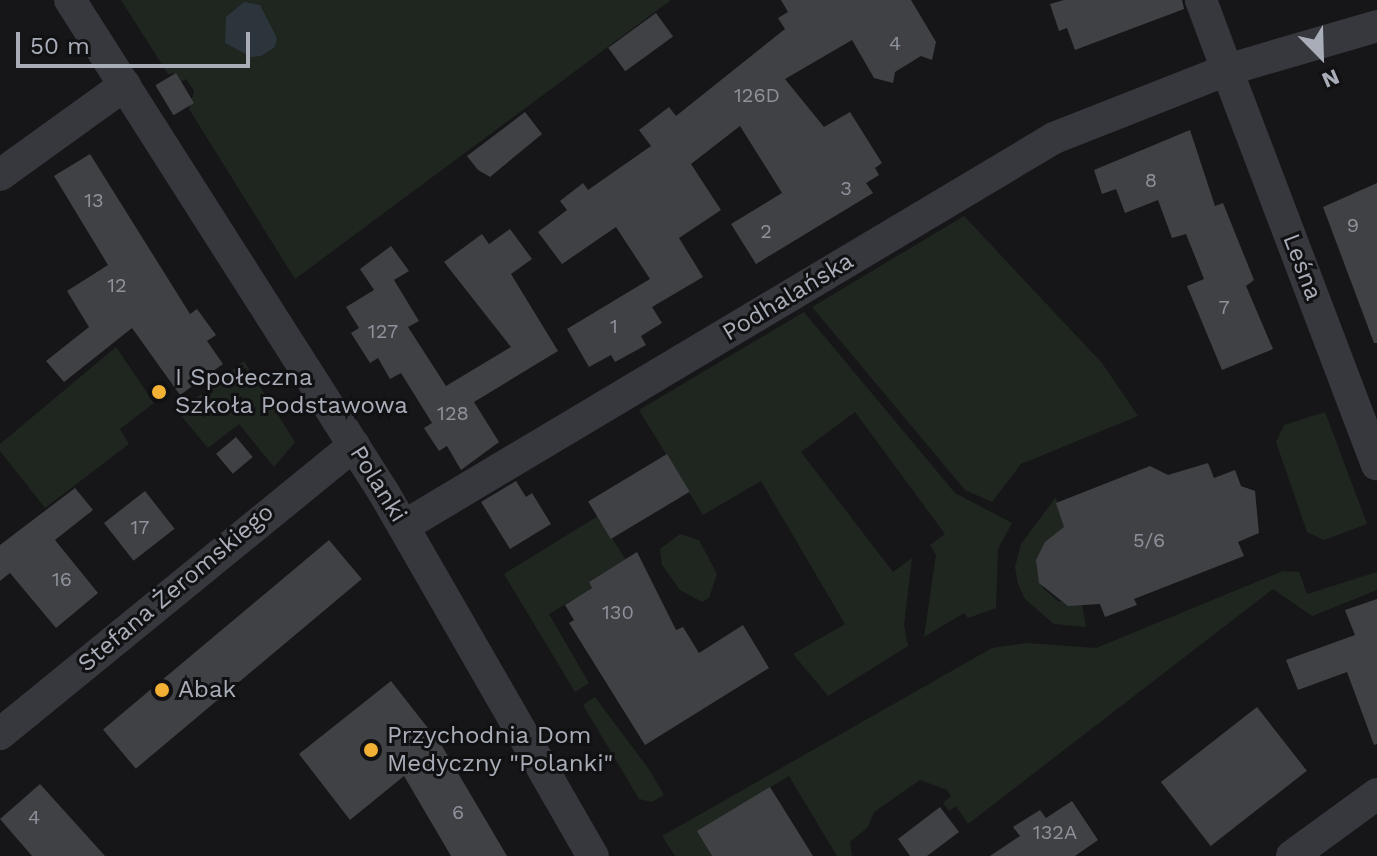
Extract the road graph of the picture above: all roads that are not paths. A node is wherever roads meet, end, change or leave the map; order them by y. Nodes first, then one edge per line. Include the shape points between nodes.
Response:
1 (70, 0) edge
2 (1201, 0) edge
3 (1377, 26) edge
4 (1227, 70) junction
5 (125, 85) junction
6 (0, 175) edge
7 (354, 445) junction
8 (1377, 464) edge
9 (404, 526) junction
10 (0, 734) edge
11 (1377, 794) edge
12 (593, 856) edge
13 (1292, 856) edge

1 - 5 street, Polanki
2 - 4 street, Leśna
3 - 4 street
4 - 8 street, Leśna
4 - 9 street, Podhalańska via 1054,138
5 - 6 street
5 - 7 street, Polanki
7 - 9 street, Polanki
7 - 10 street, Stefana Żeromskiego
9 - 12 street, Polanki
11 - 13 street

